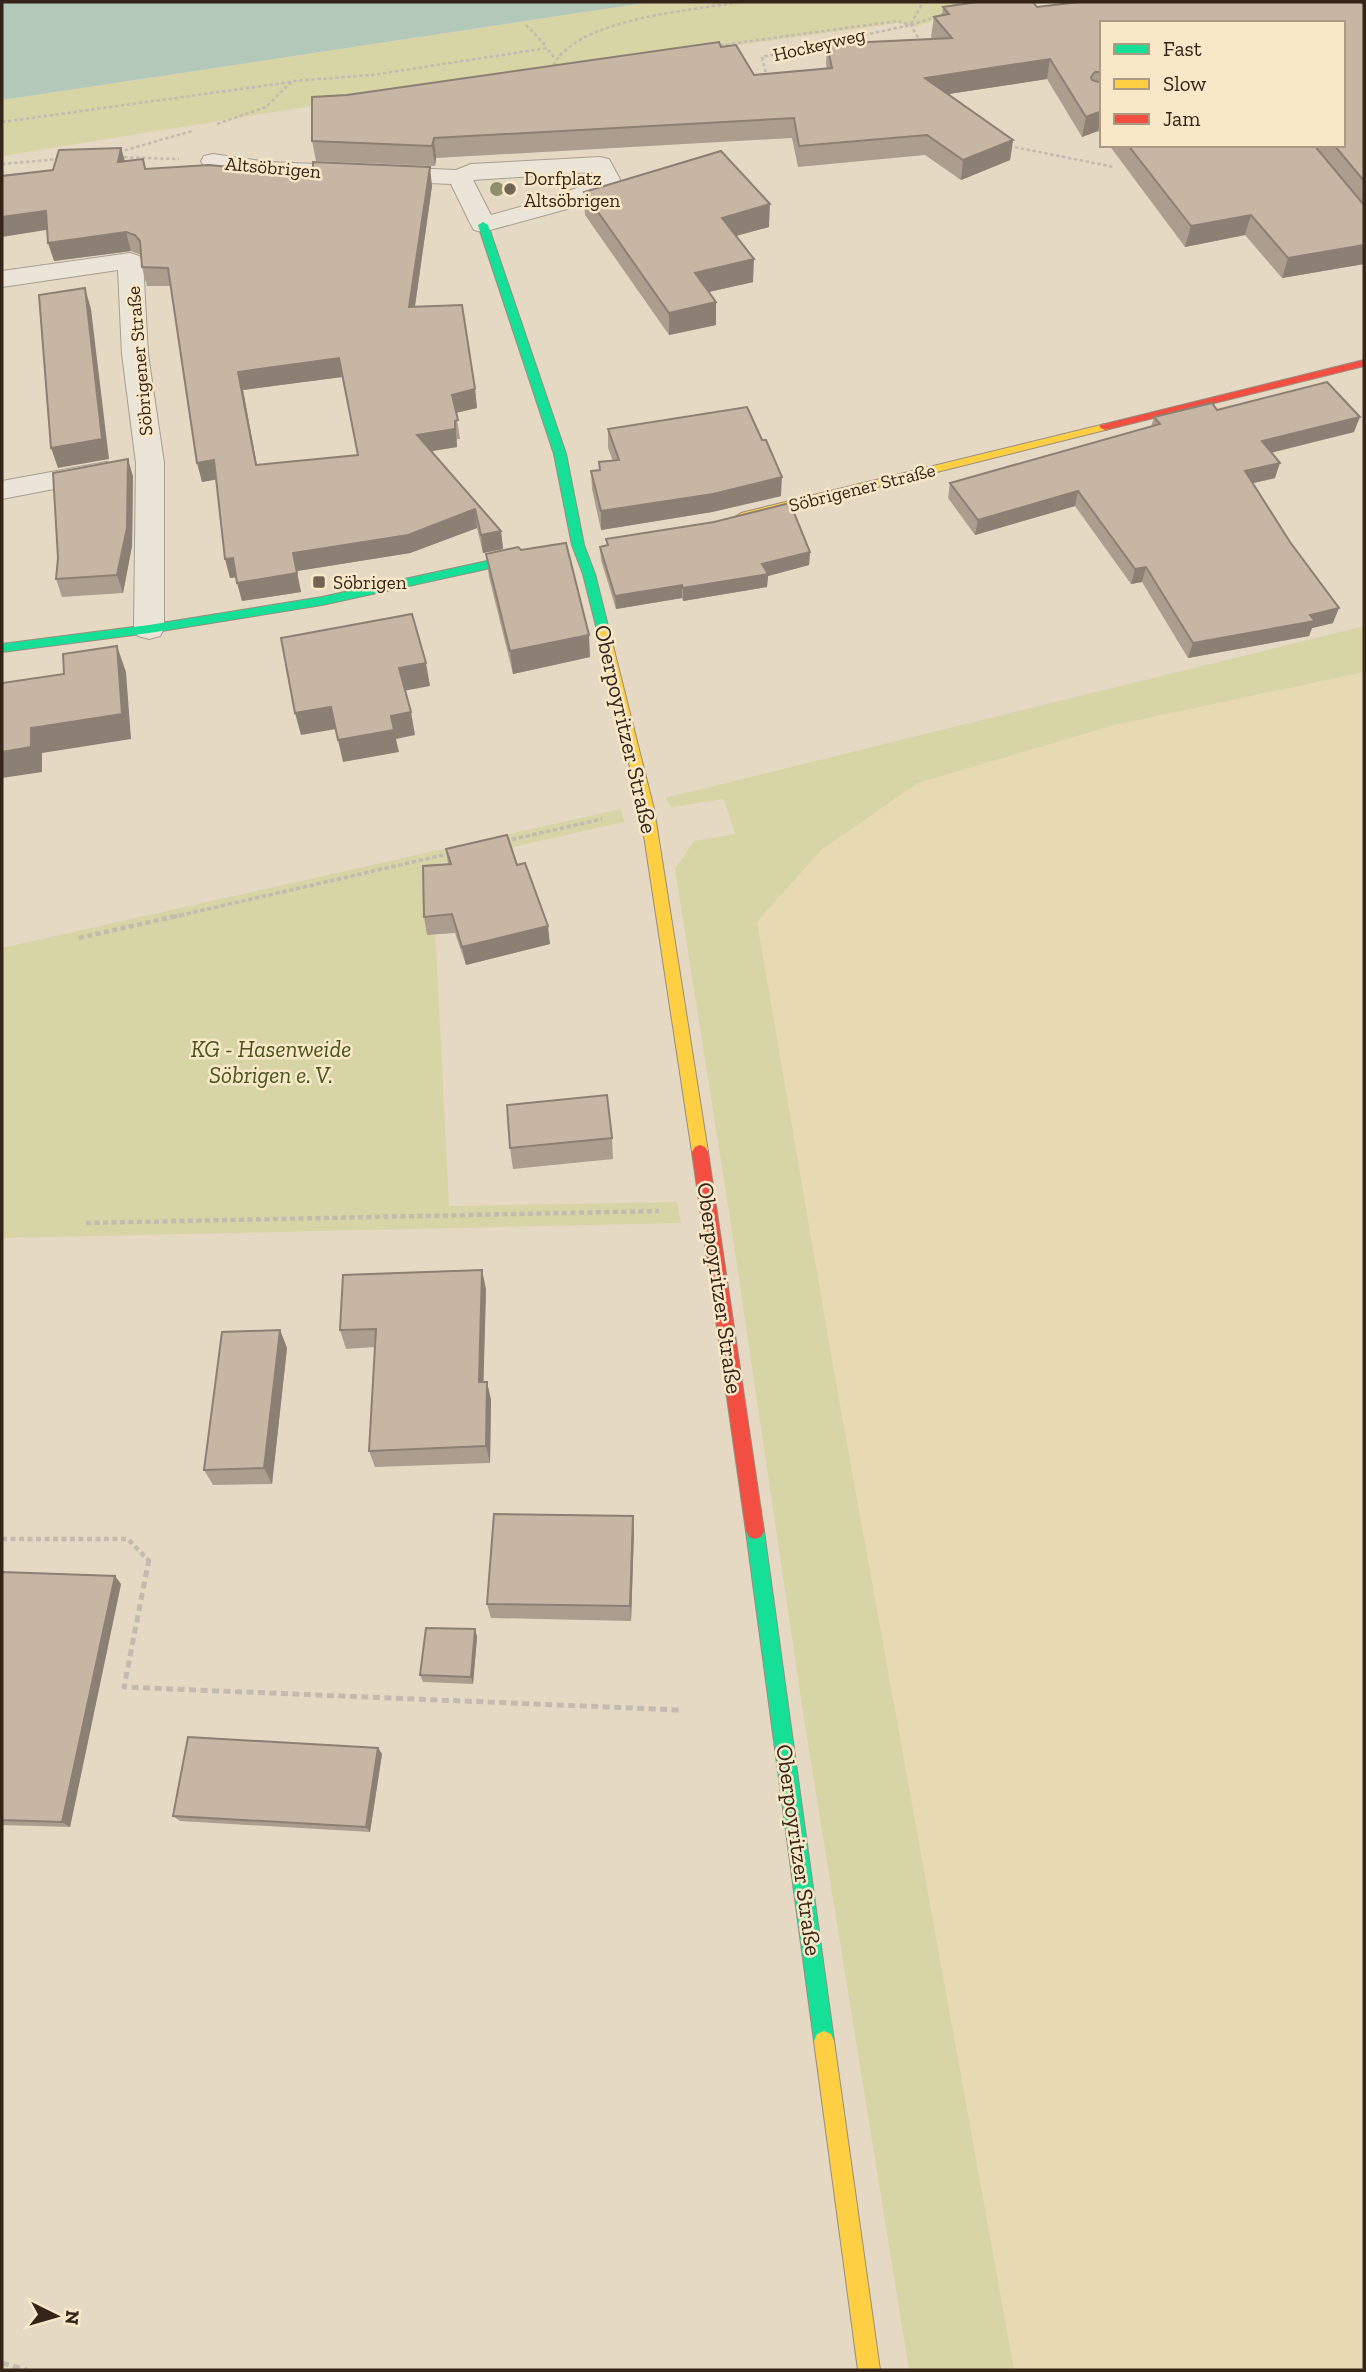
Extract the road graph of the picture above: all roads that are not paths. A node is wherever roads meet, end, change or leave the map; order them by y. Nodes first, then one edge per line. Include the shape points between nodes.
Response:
1 (213, 161) road end
2 (460, 177) junction
3 (483, 225) junction
4 (2, 279) edge
5 (1364, 363) edge
6 (150, 463) junction
7 (2, 490) edge
8 (727, 521) edge
9 (571, 547) junction
10 (149, 629) junction
11 (2, 648) edge
12 (869, 2370) edge

1 - 2 street, Altsöbrigen via 268,169
2 - 3 street
2 - 3 street, Altsöbrigen via 471,171 600,164 610,183 558,204
3 - 9 street, Oberpoyritzer Straße via 560,454
4 - 6 street, Söbrigener Straße via 130,261 135,354
5 - 8 street, Söbrigener Straße
6 - 7 street, Söbrigener Straße
6 - 10 street, Söbrigener Straße
9 - 10 street via 322,601
9 - 12 street, Oberpoyritzer Straße via 589,573 647,809 709,1210
10 - 11 street

